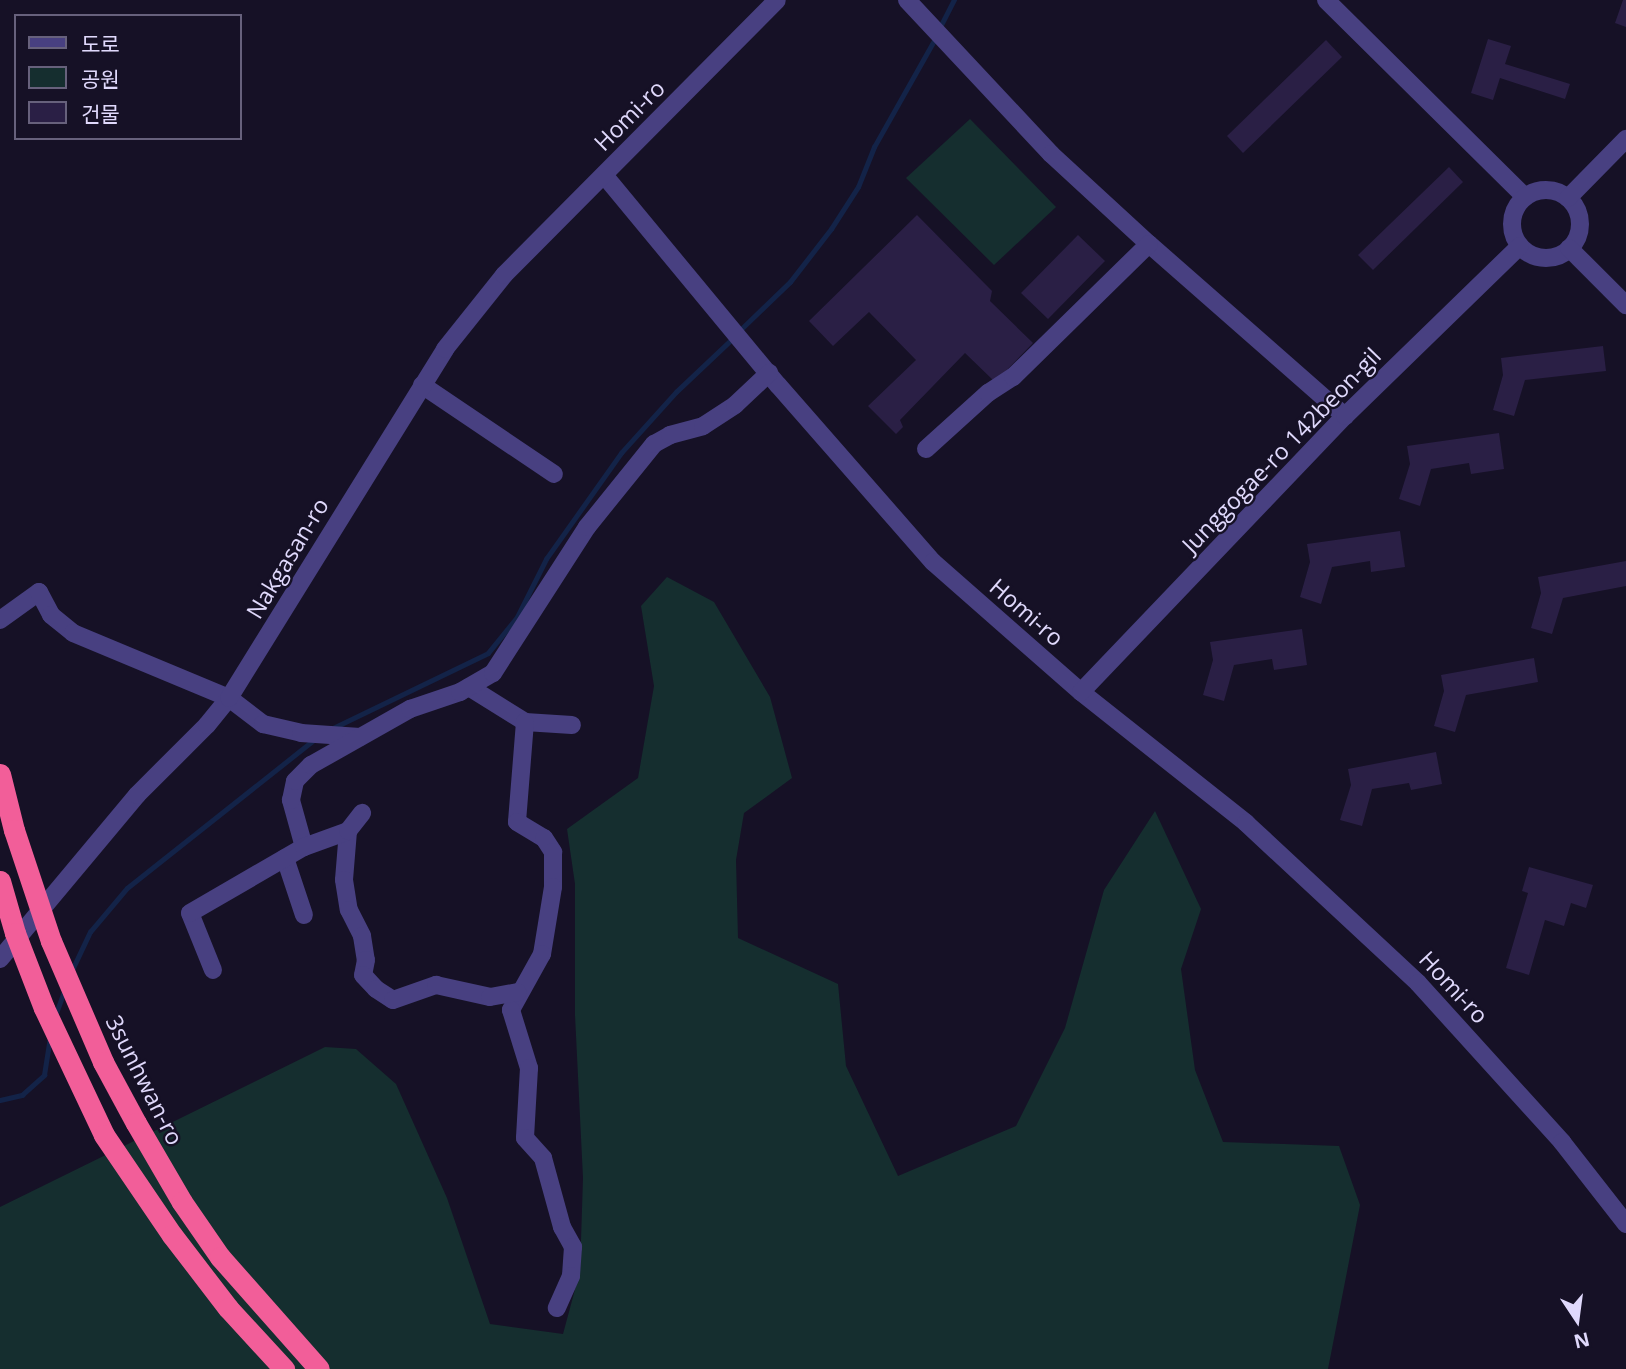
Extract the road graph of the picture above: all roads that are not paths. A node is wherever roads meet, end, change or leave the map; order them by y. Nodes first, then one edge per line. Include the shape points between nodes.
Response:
1 (777, 0) edge
2 (907, 0) edge
3 (1328, 2) edge
4 (1626, 139) edge
5 (604, 175) junction
6 (1525, 197) junction
7 (1567, 198) junction
8 (1149, 244) junction
9 (1520, 246) junction
10 (1569, 248) junction
11 (1626, 305) edge
12 (769, 373) junction
13 (422, 385) junction
14 (1345, 416) junction
15 (926, 449) dead end
16 (554, 474) dead end
17 (0, 620) edge
18 (469, 687) junction
19 (1081, 692) junction
20 (229, 698) junction
21 (525, 722) junction
22 (572, 725) dead end
23 (360, 737) junction
24 (1, 779) edge
25 (362, 813) dead end
26 (348, 831) junction
27 (304, 847) junction
28 (285, 859) junction
29 (0, 881) edge
30 (304, 915) dead end
31 (0, 959) edge
32 (212, 970) dead end
33 (518, 992) junction
34 (1626, 1224) edge
35 (557, 1308) dead end
36 (284, 1369) edge
37 (319, 1369) edge

1 - 5 street, Homi-ro
2 - 8 street via 1051,153
3 - 6 street
4 - 7 street
5 - 12 street, Homi-ro
5 - 13 street, Nakgasan-ro via 505,275
6 - 7 street via 1546,190
6 - 9 street via 1513,215 1514,237
7 - 10 street via 1575,206 1580,229
8 - 14 street
8 - 15 street via 1013,377 988,393
9 - 10 street via 1528,253 1550,258
9 - 14 street, Junggogae-ro 142beon-gil
10 - 11 street
12 - 18 street via 735,405 702,426 654,444 587,527 493,673
12 - 19 street, Homi-ro via 933,562
13 - 16 street
13 - 20 street, Nakgasan-ro
14 - 19 street, Junggogae-ro 142beon-gil
17 - 20 street via 39,592 51,615 73,632
18 - 21 street
18 - 23 street via 410,709
19 - 34 street, Homi-ro via 1247,823 1418,983 1562,1142
20 - 23 street via 263,724 301,733
20 - 31 street, Nakgasan-ro via 137,795
21 - 22 street
21 - 33 street via 517,822 544,838 553,852 553,887 542,954
23 - 27 street via 311,765 295,781 291,800
24 - 37 highway, 3sunhwan-ro via 46,929 103,1062 182,1202 248,1292
25 - 26 street
26 - 27 street
26 - 33 street via 344,880 349,910 362,936 363,975 376,989 393,1000 436,985 490,997
27 - 28 street
28 - 30 street
28 - 32 street via 190,913
29 - 36 highway via 31,974 87,1105 135,1184 229,1308
33 - 35 street via 511,1010 529,1068 526,1138 543,1158 562,1227 573,1247 571,1276

